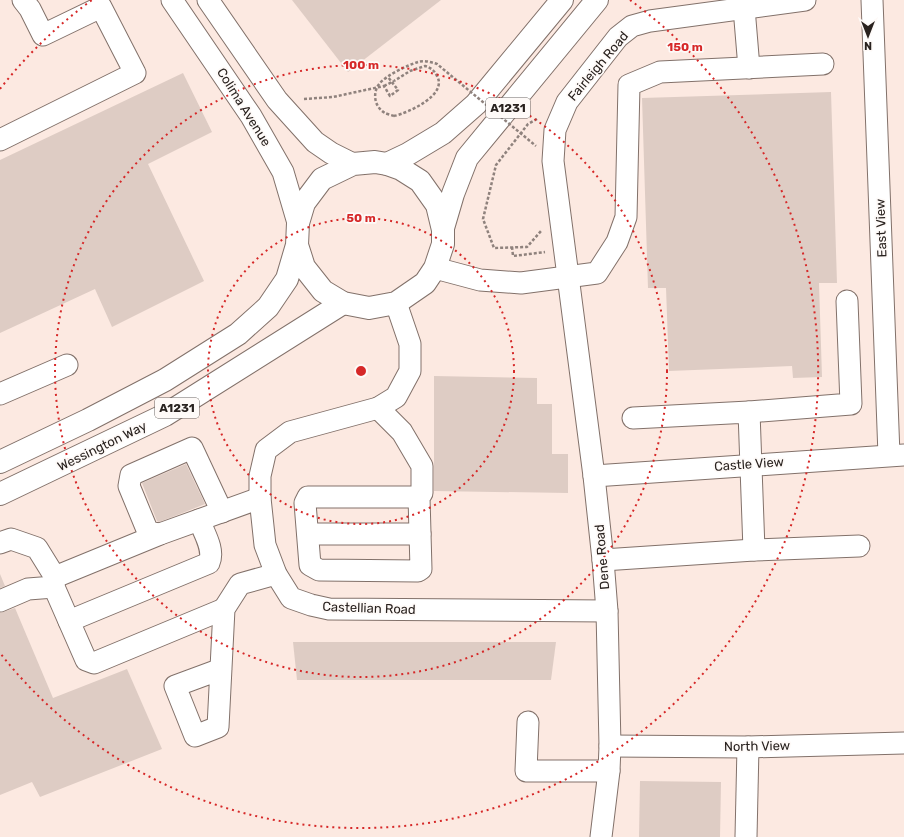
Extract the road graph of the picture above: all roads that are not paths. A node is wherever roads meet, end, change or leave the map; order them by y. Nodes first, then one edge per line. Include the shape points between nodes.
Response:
1 (157, 0) edge
2 (172, 0) edge
3 (208, 0) edge
4 (562, 0) edge
5 (597, 0) edge
6 (805, 0) edge
7 (872, 0) edge
8 (30, 3) edge
9 (744, 8) junction
10 (197, 35) junction
11 (823, 64) dead end
12 (749, 68) junction
13 (0, 140) edge
14 (353, 164) junction
15 (387, 164) junction
16 (298, 223) junction
17 (443, 230) junction
18 (297, 245) junction
19 (435, 268) junction
20 (568, 278) junction
21 (847, 301) dead end
22 (343, 303) junction
23 (396, 303) junction
24 (67, 365) dead end
25 (0, 394) edge
26 (378, 408) junction
27 (749, 412) junction
28 (633, 418) dead end
29 (897, 455) edge
30 (0, 462) edge
31 (751, 464) junction
32 (594, 476) junction
33 (0, 494) edge
34 (419, 497) junction
35 (260, 498) junction
36 (222, 512) junction
37 (199, 520) junction
38 (160, 534) junction
39 (308, 534) junction
40 (420, 534) junction
41 (0, 543) edge
42 (859, 546) dead end
43 (754, 550) junction
44 (603, 560) junction
45 (276, 574) junction
46 (54, 582) junction
47 (0, 601) edge
48 (224, 609) junction
49 (607, 611) junction
50 (69, 622) junction
51 (221, 669) dead end
52 (528, 722) dead end
53 (904, 743) edge
54 (610, 746) junction
55 (748, 747) junction
56 (609, 771) junction
57 (601, 837) edge
58 (746, 837) edge

1 - 10 street via 163,8
2 - 10 street, Colima Avenue
3 - 14 street via 277,100 315,142
4 - 15 highway, A1231 via 476,104 443,133
5 - 17 highway, A1231 via 467,158
6 - 9 street, Fairleigh Road
7 - 29 street, East View
8 - 13 street via 43,35 101,8 136,74
9 - 12 street
9 - 20 street, Fairleigh Road via 650,21 632,26 618,37 567,102 555,130 553,161
10 - 16 street, Colima Avenue via 252,116 283,172
11 - 12 street
12 - 20 street via 660,72 629,85 626,217 618,242 597,274
14 - 15 highway
14 - 16 highway via 322,179 304,203
15 - 17 highway via 420,181 437,205
16 - 18 highway
17 - 19 highway via 443,244
18 - 22 highway via 304,267 323,291
18 - 30 highway, A1231 via 286,279 268,308 238,334 165,380
19 - 20 street via 480,280 514,283
19 - 23 highway via 425,283
20 - 32 street, Dene Road
21 - 27 street via 851,404
22 - 23 highway via 369,308
22 - 33 highway, Wessington Way / A1231 via 165,415
23 - 26 street, Castellian Road via 410,344 410,371 396,397
24 - 25 street
26 - 34 street via 402,432 422,466 422,493
26 - 35 street, Castellian Road via 290,432 266,450 260,476
27 - 28 street
27 - 31 street
29 - 31 street, Castle View
31 - 32 street, Castle View
31 - 43 street
32 - 44 street, Dene Road
34 - 39 street via 308,497 305,503
34 - 40 street
35 - 36 street
35 - 45 street, Castellian Road via 265,545
36 - 37 street
36 - 38 street via 192,448 131,475 129,486 148,532
37 - 38 street
37 - 50 street via 211,550 208,563
38 - 46 street
39 - 40 street
39 - 40 street via 310,565 319,570 418,571 421,569
41 - 46 street via 11,539 37,548
42 - 43 street
43 - 44 street
44 - 49 street, Dene Road
45 - 48 street via 240,584
45 - 49 street, Castellian Road via 291,598 311,606 329,609
46 - 47 street via 28,589
46 - 50 street
48 - 50 street via 94,663 86,660
48 - 51 street
49 - 54 street, Dene Road
52 - 56 street via 526,771
53 - 55 street, North View
54 - 55 street, North View
54 - 56 street, Dene Road
55 - 58 street
56 - 57 street, Dene Road

